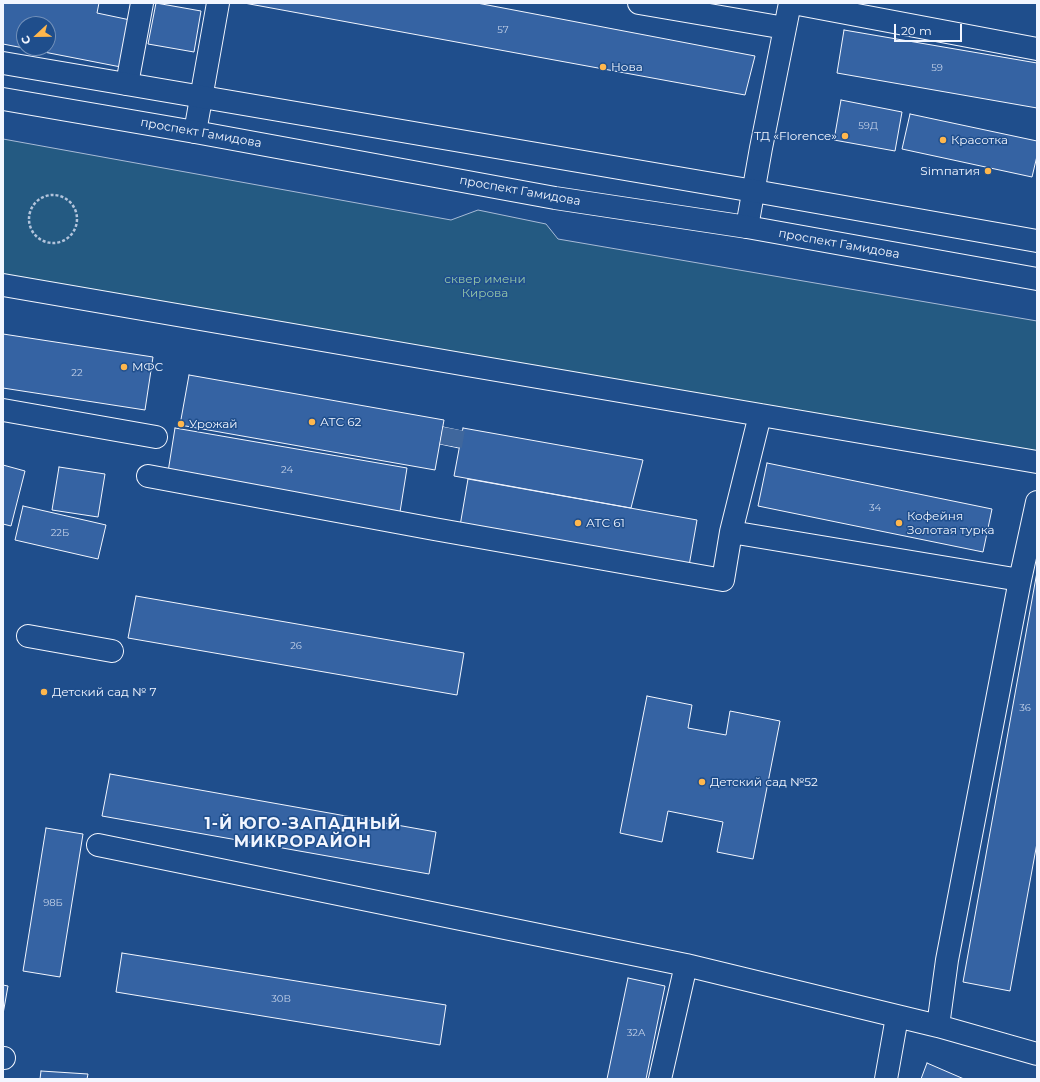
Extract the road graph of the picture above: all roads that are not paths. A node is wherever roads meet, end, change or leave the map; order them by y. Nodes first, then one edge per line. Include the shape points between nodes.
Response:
1 (142, 3) edge
2 (218, 3) edge
3 (640, 3) edge
4 (790, 3) edge
5 (793, 3) edge
6 (785, 28) junction
7 (1037, 49) edge
8 (3, 63) edge
9 (127, 84) junction
10 (201, 97) junction
11 (3, 99) edge
12 (195, 132) junction
13 (754, 191) junction
14 (747, 227) junction
15 (1037, 241) edge
16 (1037, 279) edge
17 (3, 285) edge
18 (3, 410) edge
19 (760, 415) junction
20 (156, 437) dead end
21 (1037, 462) edge
22 (148, 476) dead end
23 (1037, 502) edge
24 (731, 532) junction
25 (1020, 580) junction
26 (28, 636) dead end
27 (112, 651) dead end
28 (98, 845) dead end
29 (686, 965) junction
30 (897, 1017) junction
31 (938, 1026) junction
32 (1037, 1054) edge
33 (660, 1079) edge
34 (886, 1079) edge

1 - 9 main road
2 - 10 main road
3 - 6 main road
4 - 6 main road
5 - 7 main road
6 - 13 main road
8 - 9 main road
9 - 10 main road
10 - 12 main road
10 - 13 main road
11 - 12 main road, проспект Гамидова
12 - 14 main road, проспект Гамидова via 555,198
13 - 14 main road
13 - 15 main road
14 - 16 main road, проспект Гамидова
17 - 19 main road
18 - 20 main road
19 - 21 main road
19 - 24 main road
22 - 24 main road via 723,580
23 - 25 main road
24 - 25 main road
25 - 31 main road via 946,960
26 - 27 main road
28 - 29 main road
29 - 30 main road
29 - 33 main road
30 - 31 main road
30 - 34 main road
31 - 32 main road

